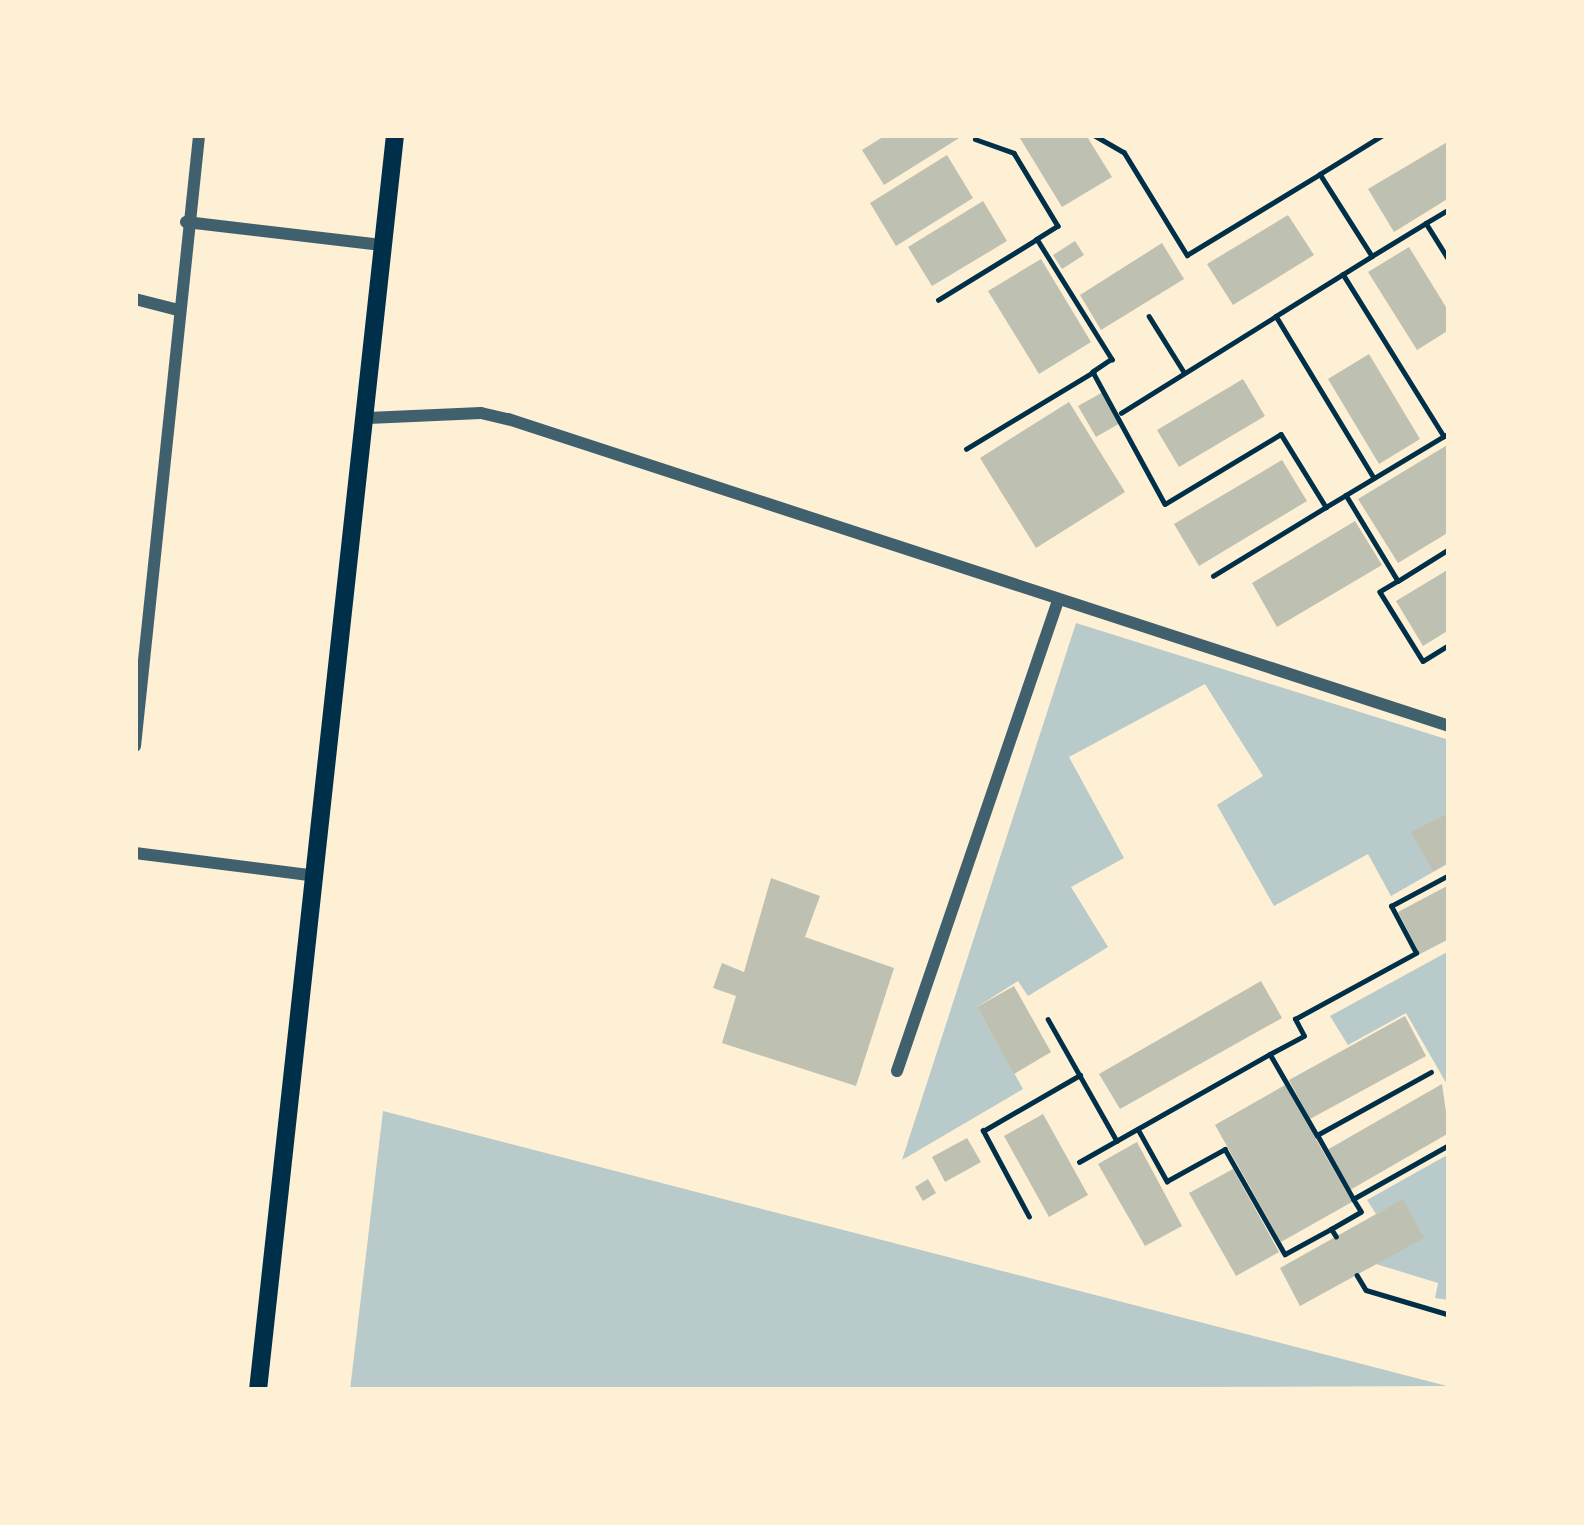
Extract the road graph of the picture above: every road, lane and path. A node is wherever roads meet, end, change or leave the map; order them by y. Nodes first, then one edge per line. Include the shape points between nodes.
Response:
1 (395, 135) edge
2 (1094, 135) edge
3 (1383, 135) edge
4 (199, 136) edge
5 (975, 139) dead end
6 (1320, 174) junction
7 (1449, 209) edge
8 (186, 222) junction
9 (1426, 223) junction
10 (1037, 238) junction
11 (382, 245) junction
12 (1372, 256) junction
13 (1449, 260) edge
14 (1343, 274) junction
15 (135, 299) edge
16 (938, 300) dead end
17 (178, 310) junction
18 (1149, 316) dead end
19 (1276, 316) junction
20 (1094, 372) junction
21 (1184, 373) junction
22 (1120, 413) junction
23 (368, 418) junction
24 (1446, 434) edge
25 (966, 449) dead end
26 (1374, 478) junction
27 (1346, 495) junction
28 (1326, 507) junction
29 (1449, 549) edge
30 (1213, 575) dead end
31 (1398, 580) junction
32 (1058, 601) junction
33 (1449, 645) edge
34 (1449, 726) edge
35 (135, 746) edge
36 (135, 853) edge
37 (1449, 875) edge
38 (317, 876) junction
39 (1048, 1019) dead end
40 (1270, 1054) junction
41 (897, 1070) dead end
42 (1431, 1072) dead end
43 (1080, 1075) junction
44 (1138, 1129) junction
45 (1317, 1135) junction
46 (1117, 1141) junction
47 (1449, 1145) edge
48 (1079, 1162) dead end
49 (1353, 1199) junction
50 (1029, 1216) dead end
51 (1331, 1229) junction
52 (1336, 1237) dead end
53 (1357, 1275) dead end
54 (1447, 1314) edge
55 (258, 1390) edge

1 - 11 main road
2 - 6 path via 1124,152 1187,255
3 - 6 path
4 - 8 street
5 - 10 path via 1014,153 1058,226
6 - 12 path
7 - 9 path
8 - 11 street
8 - 17 street
9 - 12 path
9 - 13 path
10 - 16 path
10 - 20 path via 1112,359
11 - 23 main road
12 - 14 path
14 - 19 path
14 - 24 path
15 - 17 street
17 - 35 street
18 - 21 path
19 - 21 path
19 - 26 path
20 - 22 path
20 - 25 path
21 - 22 path
22 - 28 path via 1165,504 1281,434
23 - 32 street via 508,419
23 - 38 main road
24 - 26 path
26 - 27 path
27 - 28 path
27 - 31 path
28 - 30 path
29 - 31 path
31 - 33 path via 1380,592 1423,661
32 - 34 street
32 - 41 street
36 - 38 street
37 - 40 path via 1391,906 1415,953 1295,1019 1304,1036
38 - 55 main road
39 - 43 path
40 - 44 path
40 - 45 path
42 - 45 path
43 - 46 path
43 - 50 path via 982,1131
44 - 46 path
44 - 51 path via 1167,1181 1225,1149 1286,1254
45 - 49 path
46 - 48 path
47 - 49 path
49 - 51 path via 1361,1213
51 - 52 path
53 - 54 path via 1366,1290

